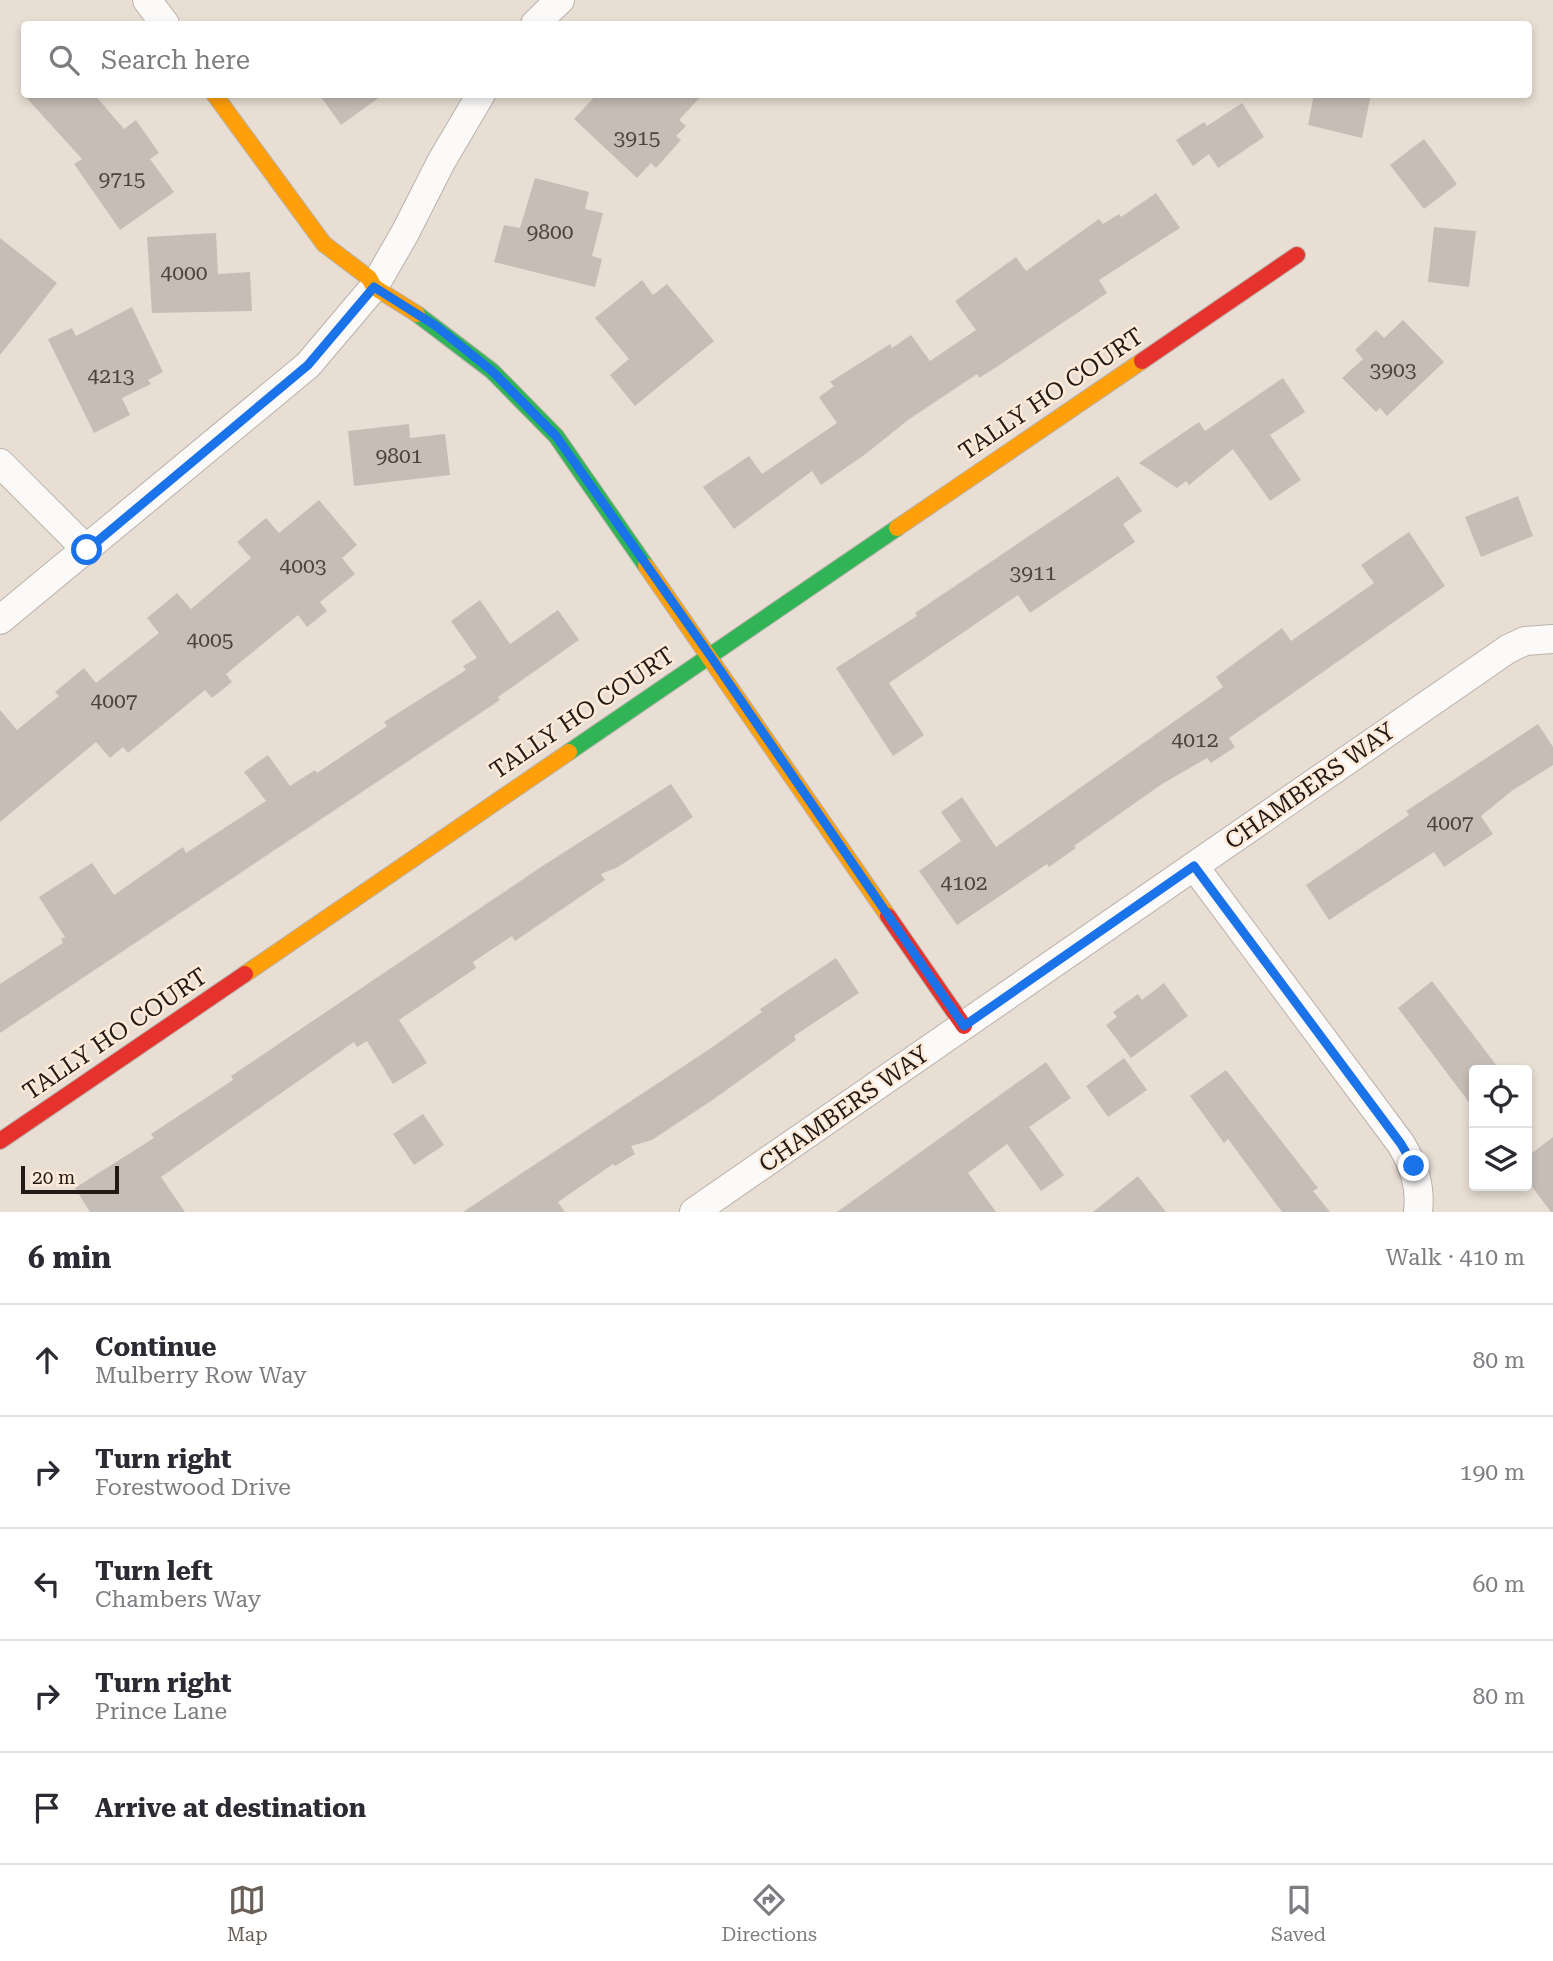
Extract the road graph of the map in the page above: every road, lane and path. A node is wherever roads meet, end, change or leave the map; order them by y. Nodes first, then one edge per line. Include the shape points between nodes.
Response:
1 (147, 0) edge
2 (559, 0) edge
3 (163, 21) edge
4 (538, 21) edge
5 (218, 98) edge
6 (479, 98) edge
7 (1297, 256) dead end
8 (374, 287) junction
9 (0, 463) edge
10 (87, 550) junction
11 (0, 620) edge
12 (1553, 639) edge
13 (709, 654) junction
14 (1194, 866) junction
15 (964, 1026) junction
16 (0, 1141) edge
17 (694, 1212) edge
18 (1418, 1212) edge

1 - 3 street
2 - 4 street
5 - 8 street via 324,244 369,278
6 - 8 street
7 - 13 street, TALLY HO COURT
8 - 10 street via 308,365
8 - 13 street via 436,326 492,371 556,436
9 - 10 street
10 - 11 street
12 - 14 street, CHAMBERS WAY via 1525,641 1508,649
13 - 15 street
13 - 16 street, TALLY HO COURT
14 - 15 street, CHAMBERS WAY
14 - 18 street via 1401,1144 1414,1166
15 - 17 street, CHAMBERS WAY

